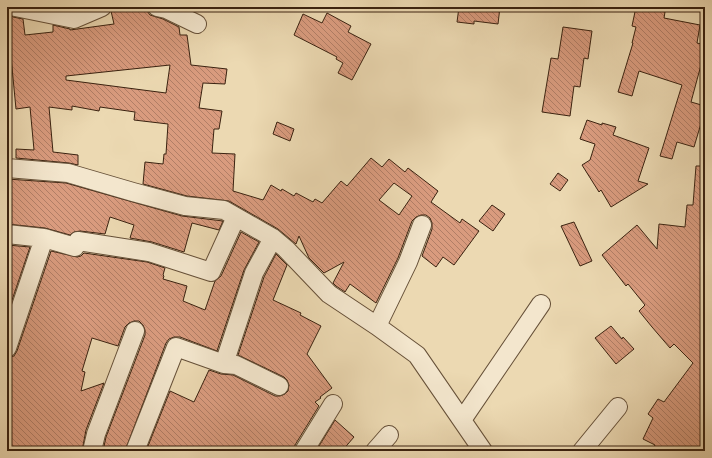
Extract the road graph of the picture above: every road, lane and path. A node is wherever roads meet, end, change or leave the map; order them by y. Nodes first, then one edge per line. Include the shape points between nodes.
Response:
1 (15, 7) edge
2 (102, 7) edge
3 (157, 7) edge
4 (197, 24) dead end
5 (7, 168) edge
6 (236, 217) junction
7 (422, 225) dead end
8 (7, 234) edge
9 (44, 238) junction
10 (272, 238) junction
11 (541, 304) dead end
12 (377, 326) junction
13 (135, 331) dead end
14 (7, 348) edge
15 (224, 364) junction
16 (279, 386) dead end
17 (333, 404) dead end
18 (618, 407) dead end
19 (462, 420) junction
20 (388, 435) dead end
21 (92, 451) edge
22 (135, 451) edge
23 (304, 451) edge
24 (375, 451) edge
25 (483, 451) edge
26 (582, 451) edge

1 - 2 street via 74,18
3 - 4 street
5 - 6 street via 68,173 185,206 224,210
6 - 9 street via 211,272 149,252 78,241 75,247
6 - 10 street
7 - 12 street via 408,262
8 - 9 street
9 - 14 street
10 - 12 street via 329,294
10 - 15 street via 254,273
11 - 19 street
12 - 19 street via 417,356
13 - 21 street
15 - 16 street via 236,365
15 - 22 street via 176,347
17 - 23 street
18 - 26 street
19 - 25 street
20 - 24 street

